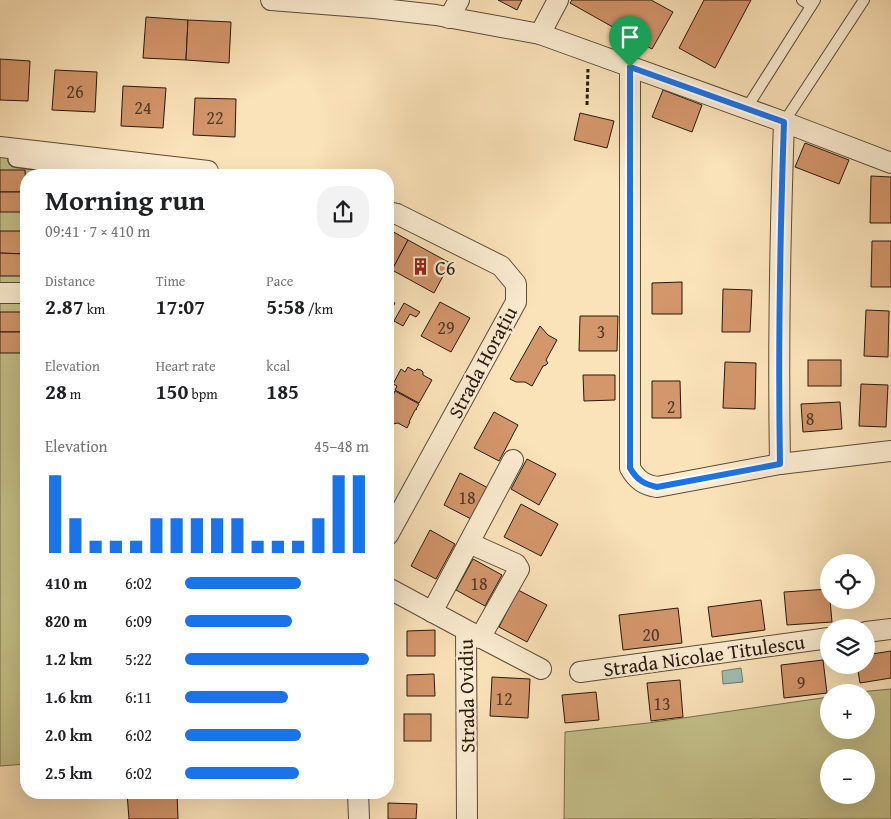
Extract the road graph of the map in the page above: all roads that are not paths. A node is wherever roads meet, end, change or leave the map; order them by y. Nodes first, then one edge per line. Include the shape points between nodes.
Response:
1 (271, 0) edge
2 (459, 0) edge
3 (558, 0) edge
4 (802, 0) edge
5 (864, 0) edge
6 (813, 3) edge
7 (449, 18) junction
8 (540, 34) junction
9 (630, 67) junction
10 (746, 108) junction
11 (784, 122) junction
12 (0, 147) edge
13 (0, 156) edge
14 (891, 163) edge
15 (93, 169) edge
16 (191, 169) edge
17 (394, 214) edge
18 (0, 293) edge
19 (20, 294) edge
20 (891, 451) edge
21 (513, 460) dead end
22 (780, 464) junction
23 (394, 524) edge
24 (469, 542) junction
25 (394, 591) edge
26 (432, 612) junction
27 (891, 629) edge
28 (875, 631) edge
29 (473, 634) junction
30 (820, 639) edge
31 (541, 669) dead end
32 (580, 672) dead end
33 (358, 799) edge
34 (359, 819) edge
35 (467, 819) edge

1 - 7 street
2 - 7 street
3 - 8 street
4 - 6 lane
5 - 11 lane
6 - 10 lane
7 - 8 street
8 - 9 street
9 - 10 street
9 - 22 street via 630,468 638,480 657,487
10 - 11 street
11 - 14 street
11 - 22 street via 779,304
12 - 16 street
13 - 15 street
17 - 23 street, Strada Horațiu via 501,266 516,284 516,302
18 - 19 street
20 - 22 street
21 - 24 street
24 - 26 street
24 - 29 street via 516,564 519,569
25 - 26 street, Strada Ovidiu
26 - 29 street, Strada Ovidiu
27 - 28 street
29 - 31 street
29 - 35 street, Strada Ovidiu
30 - 32 street, Strada Nicolae Titulescu
33 - 34 street

